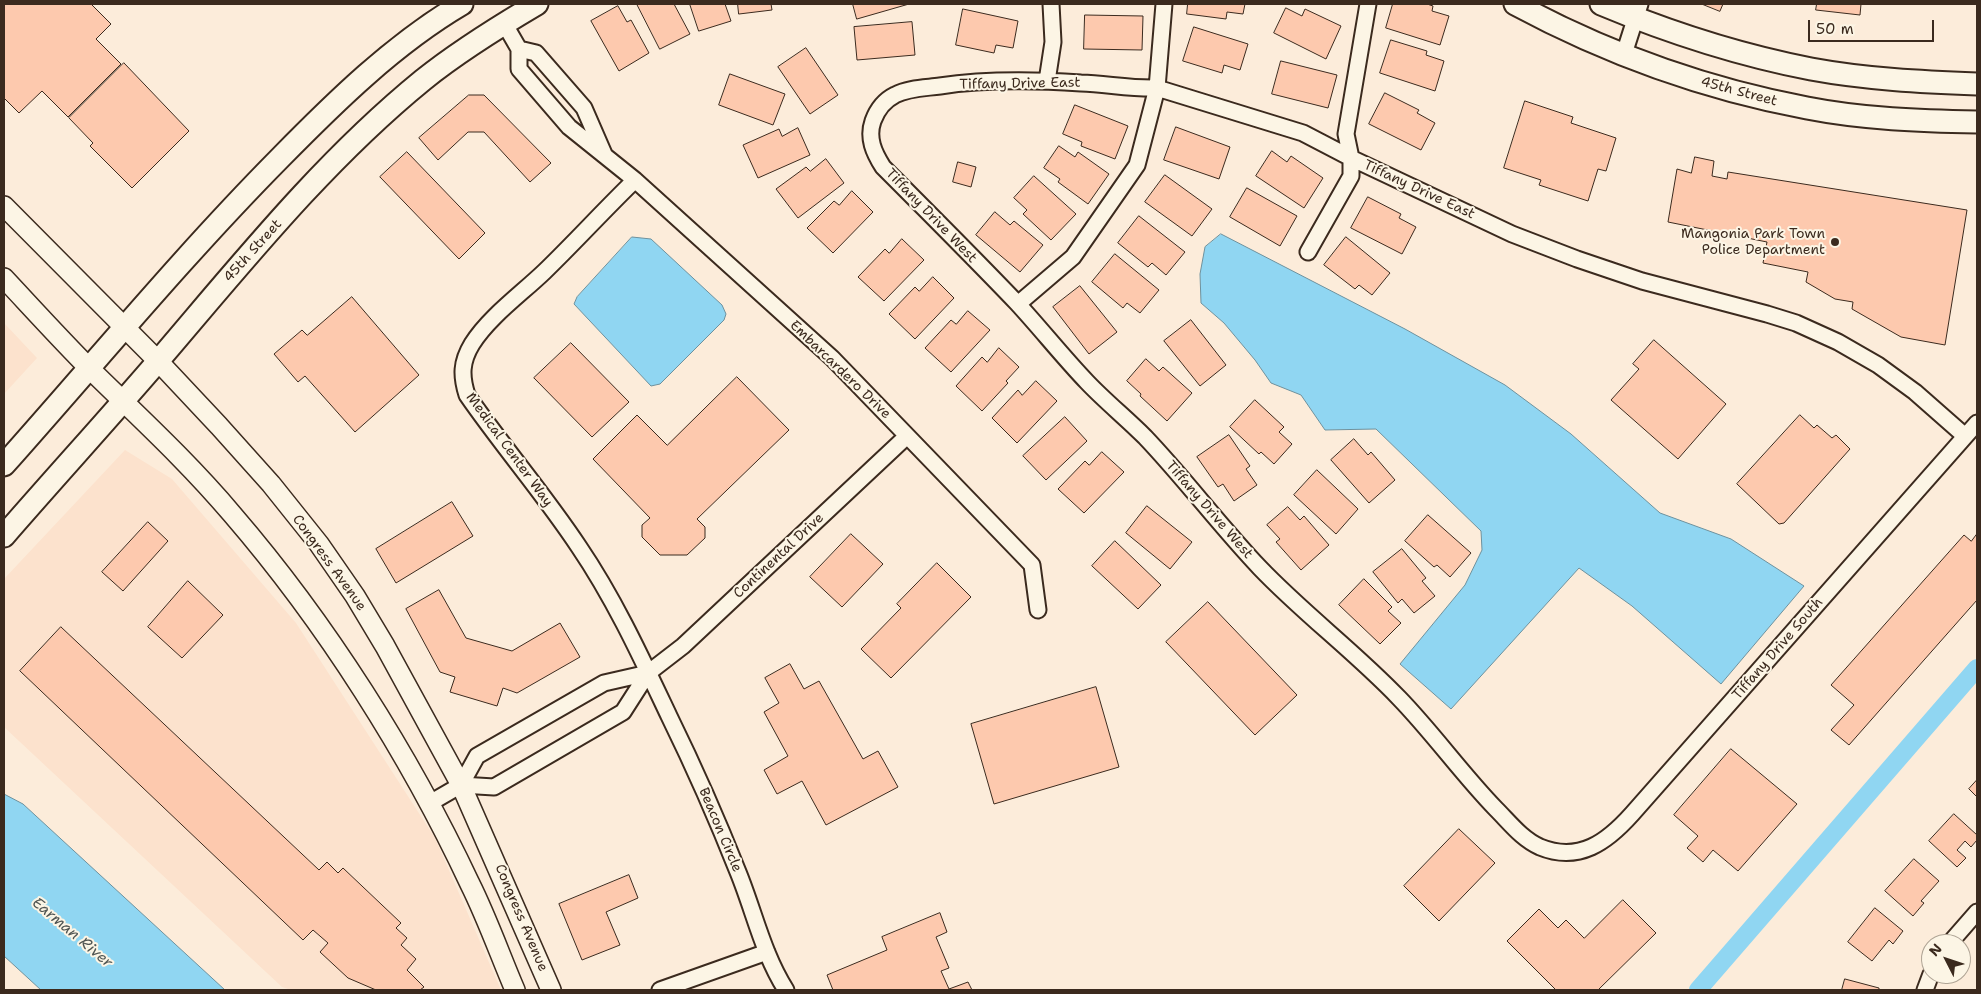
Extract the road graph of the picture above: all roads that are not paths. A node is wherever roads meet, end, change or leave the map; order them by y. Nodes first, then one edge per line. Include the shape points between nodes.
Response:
1 (462, 4) edge
2 (537, 4) edge
3 (1051, 4) edge
4 (1164, 4) edge
5 (1368, 4) edge
6 (1515, 4) edge
7 (1601, 4) edge
8 (1637, 11) edge
9 (503, 13) edge
10 (519, 49) junction
11 (1624, 54) junction
12 (1048, 81) junction
13 (1977, 84) edge
14 (1158, 88) junction
15 (1977, 122) edge
16 (872, 146) joint
17 (604, 155) junction
18 (1351, 158) junction
19 (635, 180) junction
20 (4, 206) edge
21 (1308, 252) dead end
22 (4, 278) edge
23 (1018, 304) junction
24 (125, 328) junction
25 (158, 361) junction
26 (90, 369) junction
27 (122, 401) junction
28 (1977, 422) edge
29 (907, 436) junction
30 (1965, 436) junction
31 (4, 465) edge
32 (4, 536) edge
33 (1038, 610) dead end
34 (648, 673) junction
35 (461, 785) junction
36 (430, 803) junction
37 (1563, 852) joint
38 (1977, 912) edge
39 (1958, 934) edge
40 (767, 952) junction
41 (515, 990) edge
42 (551, 990) edge
43 (660, 990) edge
44 (786, 990) edge

1 - 24 main road via 393,53 322,114 234,204
2 - 9 main road, 45th Street
3 - 12 street via 1053,42
4 - 14 street
5 - 18 street via 1346,134
6 - 11 main road, 45th Street
7 - 8 main road
8 - 11 street
8 - 13 main road via 1747,54 1812,69
9 - 10 street, Embarcardero Drive
9 - 25 main road, 45th Street via 382,115 266,235
10 - 17 street, Embarcardero Drive via 536,53 584,108
10 - 17 street, Embarcardero Drive via 519,69 538,94 568,127
11 - 15 main road, 45th Street via 1687,78 1809,109 1879,118
12 - 14 street, Tiffany Drive East
12 - 16 street, Tiffany Drive East via 974,83 894,95 877,112 871,134
14 - 18 street, Tiffany Drive East via 1303,133
14 - 23 street via 1137,166 1073,257
16 - 23 street, Tiffany Drive West via 883,167
17 - 19 street, Embarcardero Drive
18 - 21 street via 1351,176
18 - 30 street, Tiffany Drive East via 1512,234 1577,259 1642,281 1796,323 1838,342 1878,365
19 - 29 street, Embarcardero Drive via 832,358
19 - 34 street, Medical Center Way via 484,329 471,345 462,378 467,395 579,546
20 - 24 street, Congress Avenue
22 - 26 street
23 - 37 street, Tiffany Drive West via 1087,382 1144,436 1222,528 1263,571 1359,657 1401,700 1518,832 1539,846
24 - 25 street, Congress Avenue
24 - 26 main road
25 - 27 main road, 45th Street
25 - 35 street, Congress Avenue via 258,470 319,544 386,646
26 - 27 street
26 - 31 main road
27 - 32 main road, 45th Street
27 - 36 street via 232,514 282,576 346,666
28 - 30 street, Tiffany Drive South
29 - 33 street, Embarcardero Drive via 1032,565
29 - 34 street, Continental Drive via 683,646
30 - 37 street, Tiffany Drive South via 1610,838 1588,849
34 - 35 street, Continental Drive via 604,683 477,756
34 - 35 street, Continental Drive via 623,712 494,787
34 - 40 street, Beacon Circle via 706,794
35 - 36 street
35 - 42 street, Congress Avenue
36 - 41 street via 471,885
38 - 39 street
40 - 43 street
40 - 44 street, Beacon Circle

